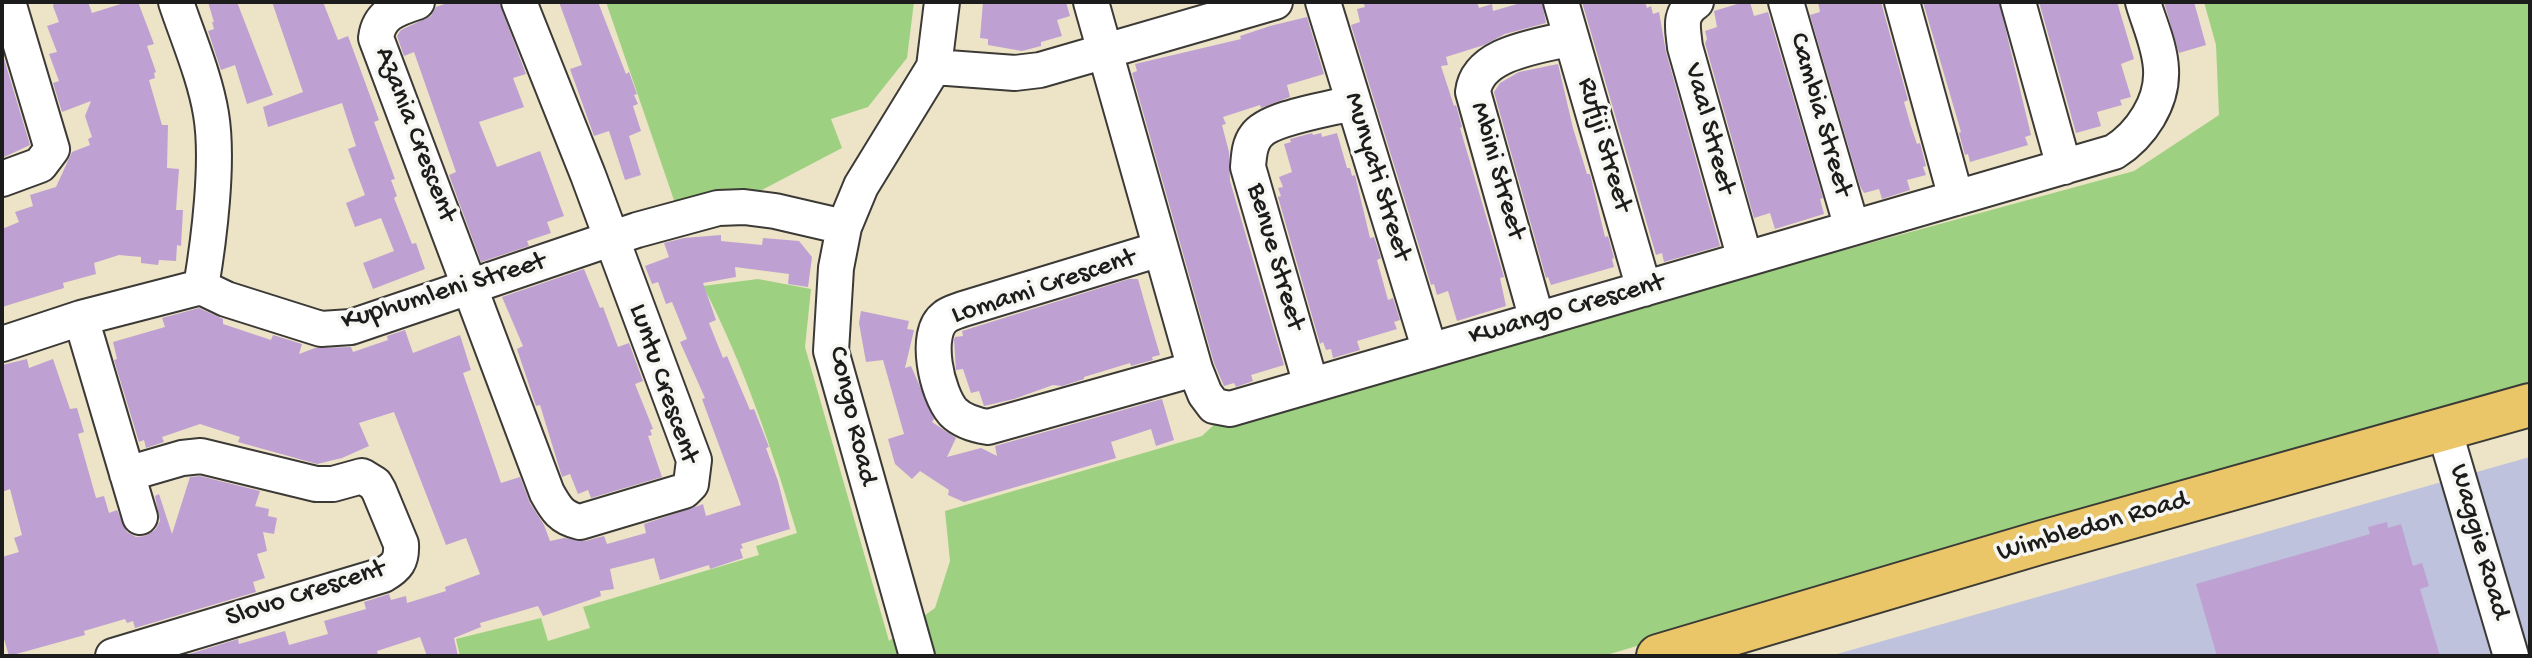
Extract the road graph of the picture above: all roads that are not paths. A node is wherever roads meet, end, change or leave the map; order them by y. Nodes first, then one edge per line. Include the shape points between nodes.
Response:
1 (8, 2) edge
2 (176, 2) edge
3 (417, 2) edge
4 (519, 2) edge
5 (942, 2) edge
6 (1091, 2) edge
7 (1275, 2) edge
8 (1323, 2) edge
9 (1561, 2) edge
10 (1696, 2) edge
11 (1786, 2) edge
12 (1902, 2) edge
13 (2018, 2) edge
14 (2143, 2) edge
15 (1571, 38) junction
16 (1106, 51) junction
17 (934, 67) junction
18 (1352, 103) junction
19 (2064, 167) junction
20 (2, 179) edge
21 (1956, 198) junction
22 (844, 227) junction
23 (1852, 228) junction
24 (612, 239) junction
25 (1160, 249) junction
26 (1745, 259) junction
27 (201, 287) junction
28 (471, 288) junction
29 (1644, 289) junction
30 (81, 318) junction
31 (1537, 320) junction
32 (2, 344) edge
33 (1430, 351) junction
34 (1195, 369) junction
35 (1311, 385) junction
36 (2530, 405) edge
37 (2444, 429) junction
38 (127, 474) junction
39 (140, 517) dead end
40 (1728, 646) edge
41 (113, 656) edge
42 (917, 656) edge
43 (1658, 656) edge
44 (2511, 656) edge

1 - 20 street via 52,149 40,165
2 - 27 street via 207,97 214,137
3 - 28 street, Azania Crescent via 382,18 376,38
4 - 24 street
5 - 17 street, Congo Road
6 - 16 street, Kwango Crescent
7 - 16 street
8 - 18 street, Munyati Street
9 - 15 street, Rufiji Street
10 - 26 street, Vaal Street via 1682,18 1685,47
11 - 23 street, Cambia Street
12 - 21 street
13 - 19 street
14 - 19 street, Kwango Crescent via 2162,71 2152,108 2129,143
15 - 29 street, Rufiji Street
15 - 31 street, Mbini Street via 1496,59 1482,69 1473,92
16 - 17 street via 1015,73
16 - 25 street, Kwango Crescent
17 - 22 street, Congo Road via 861,186
18 - 33 street, Munyati Street
18 - 35 street, Benue Street via 1270,125 1255,136 1249,154 1248,167
19 - 21 street, Kwango Crescent
21 - 23 street, Kwango Crescent
22 - 24 street, Kuphumleni Street via 775,211 718,208
22 - 42 street, Congo Road via 831,351
23 - 26 street, Kwango Crescent
24 - 28 street, Kuphumleni Street
24 - 28 street, Luntu Crescent via 694,460 691,484 667,497 580,522 557,510
25 - 34 street, Kwango Crescent
25 - 34 street, Lomami Crescent via 943,318 932,353 954,413 988,427
26 - 29 street, Kwango Crescent
27 - 28 street, Kuphumleni Street via 321,329 351,327
27 - 30 street
29 - 31 street, Kwango Crescent
30 - 32 street
30 - 38 street
31 - 33 street, Kwango Crescent
33 - 35 street, Kwango Crescent
34 - 35 street, Kwango Crescent via 1214,406 1230,409
36 - 37 main road, Wimbledon Road
37 - 40 main road, Wimbledon Road via 2054,539
37 - 44 street, Waggie Road
38 - 39 street
38 - 41 street, Slovo Crescent via 201,456 316,484 362,476 379,491 401,553 400,562 383,575
40 - 43 main road, Wimbledon Road

